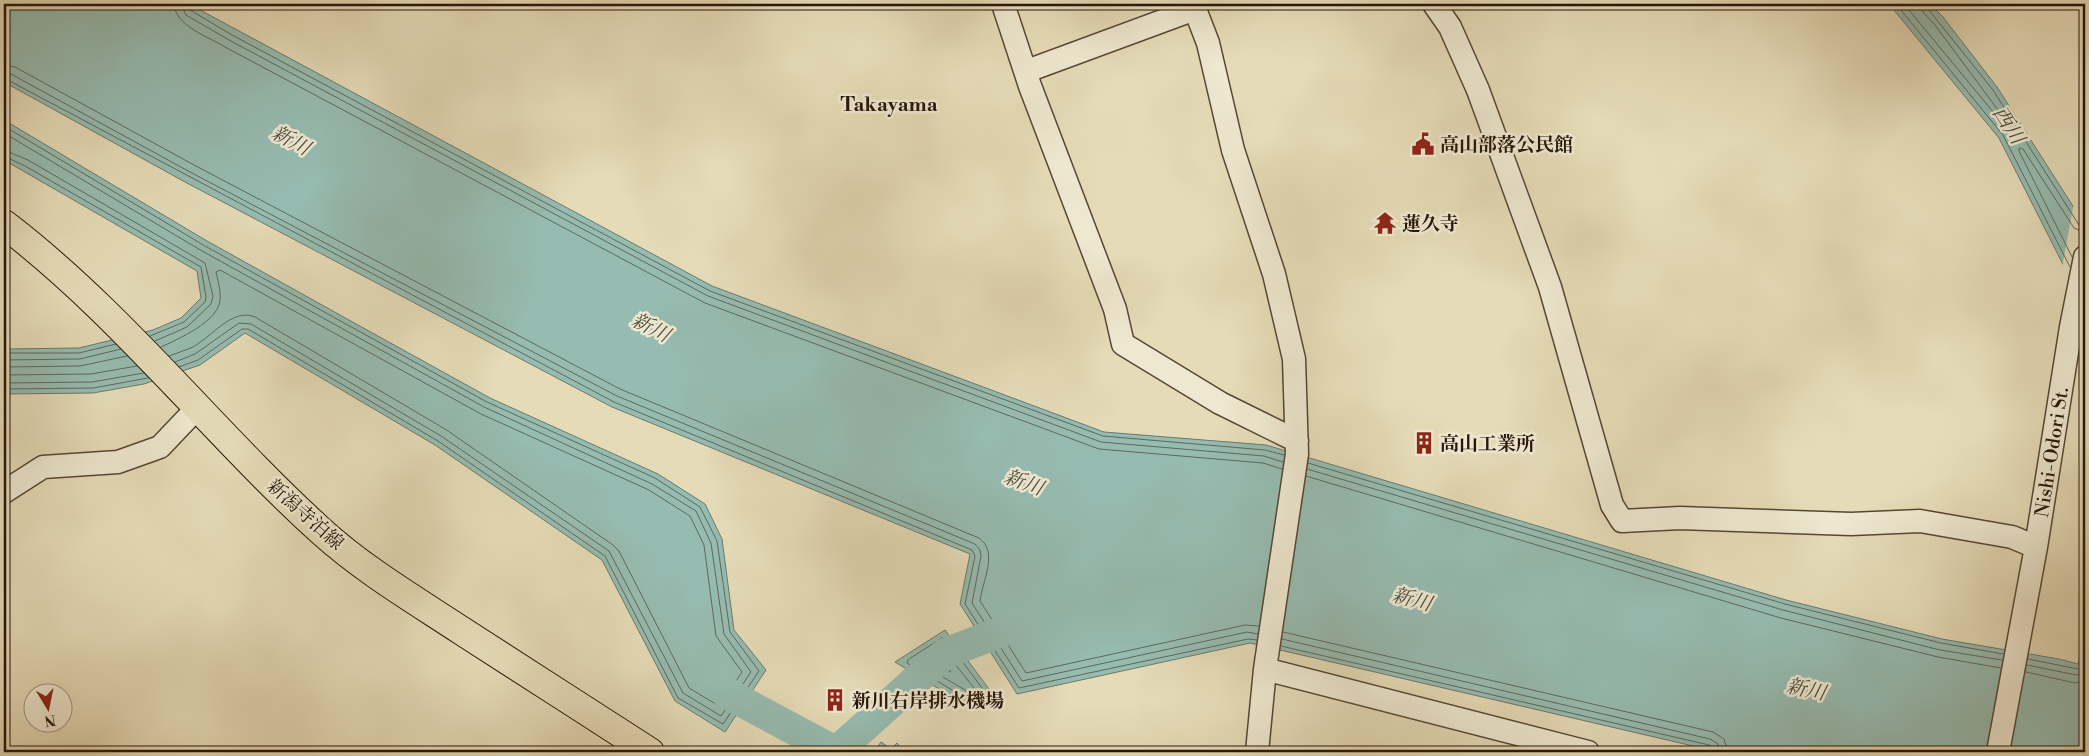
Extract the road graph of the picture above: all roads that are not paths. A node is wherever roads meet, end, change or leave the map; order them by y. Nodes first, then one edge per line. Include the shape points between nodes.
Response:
1 (1003, 4) edge
2 (1434, 4) edge
3 (1194, 6) edge
4 (1027, 71) junction
5 (4, 224) edge
6 (2085, 257) edge
7 (198, 407) junction
8 (1297, 447) junction
9 (4, 492) edge
10 (2036, 547) junction
11 (1265, 669) junction
12 (650, 752) edge
13 (1257, 752) edge
14 (1588, 752) edge
15 (1998, 752) edge

1 - 4 street
2 - 10 street via 1450,27 1478,90 1550,287 1612,505 1622,521 1680,518 1851,524 1920,520 2012,537
3 - 4 street
3 - 8 street via 1208,43 1232,150 1276,284 1294,359
4 - 8 street via 1115,308 1123,344
5 - 7 main road, 新潟寺泊線 via 52,262 122,328
6 - 10 street, Nishi-Odori St.
7 - 9 street via 160,447 118,462 43,467
7 - 12 main road, 新潟寺泊線 via 322,532 399,590
8 - 11 street
10 - 15 street, Nishi-Odori St.
11 - 13 street
11 - 14 street

